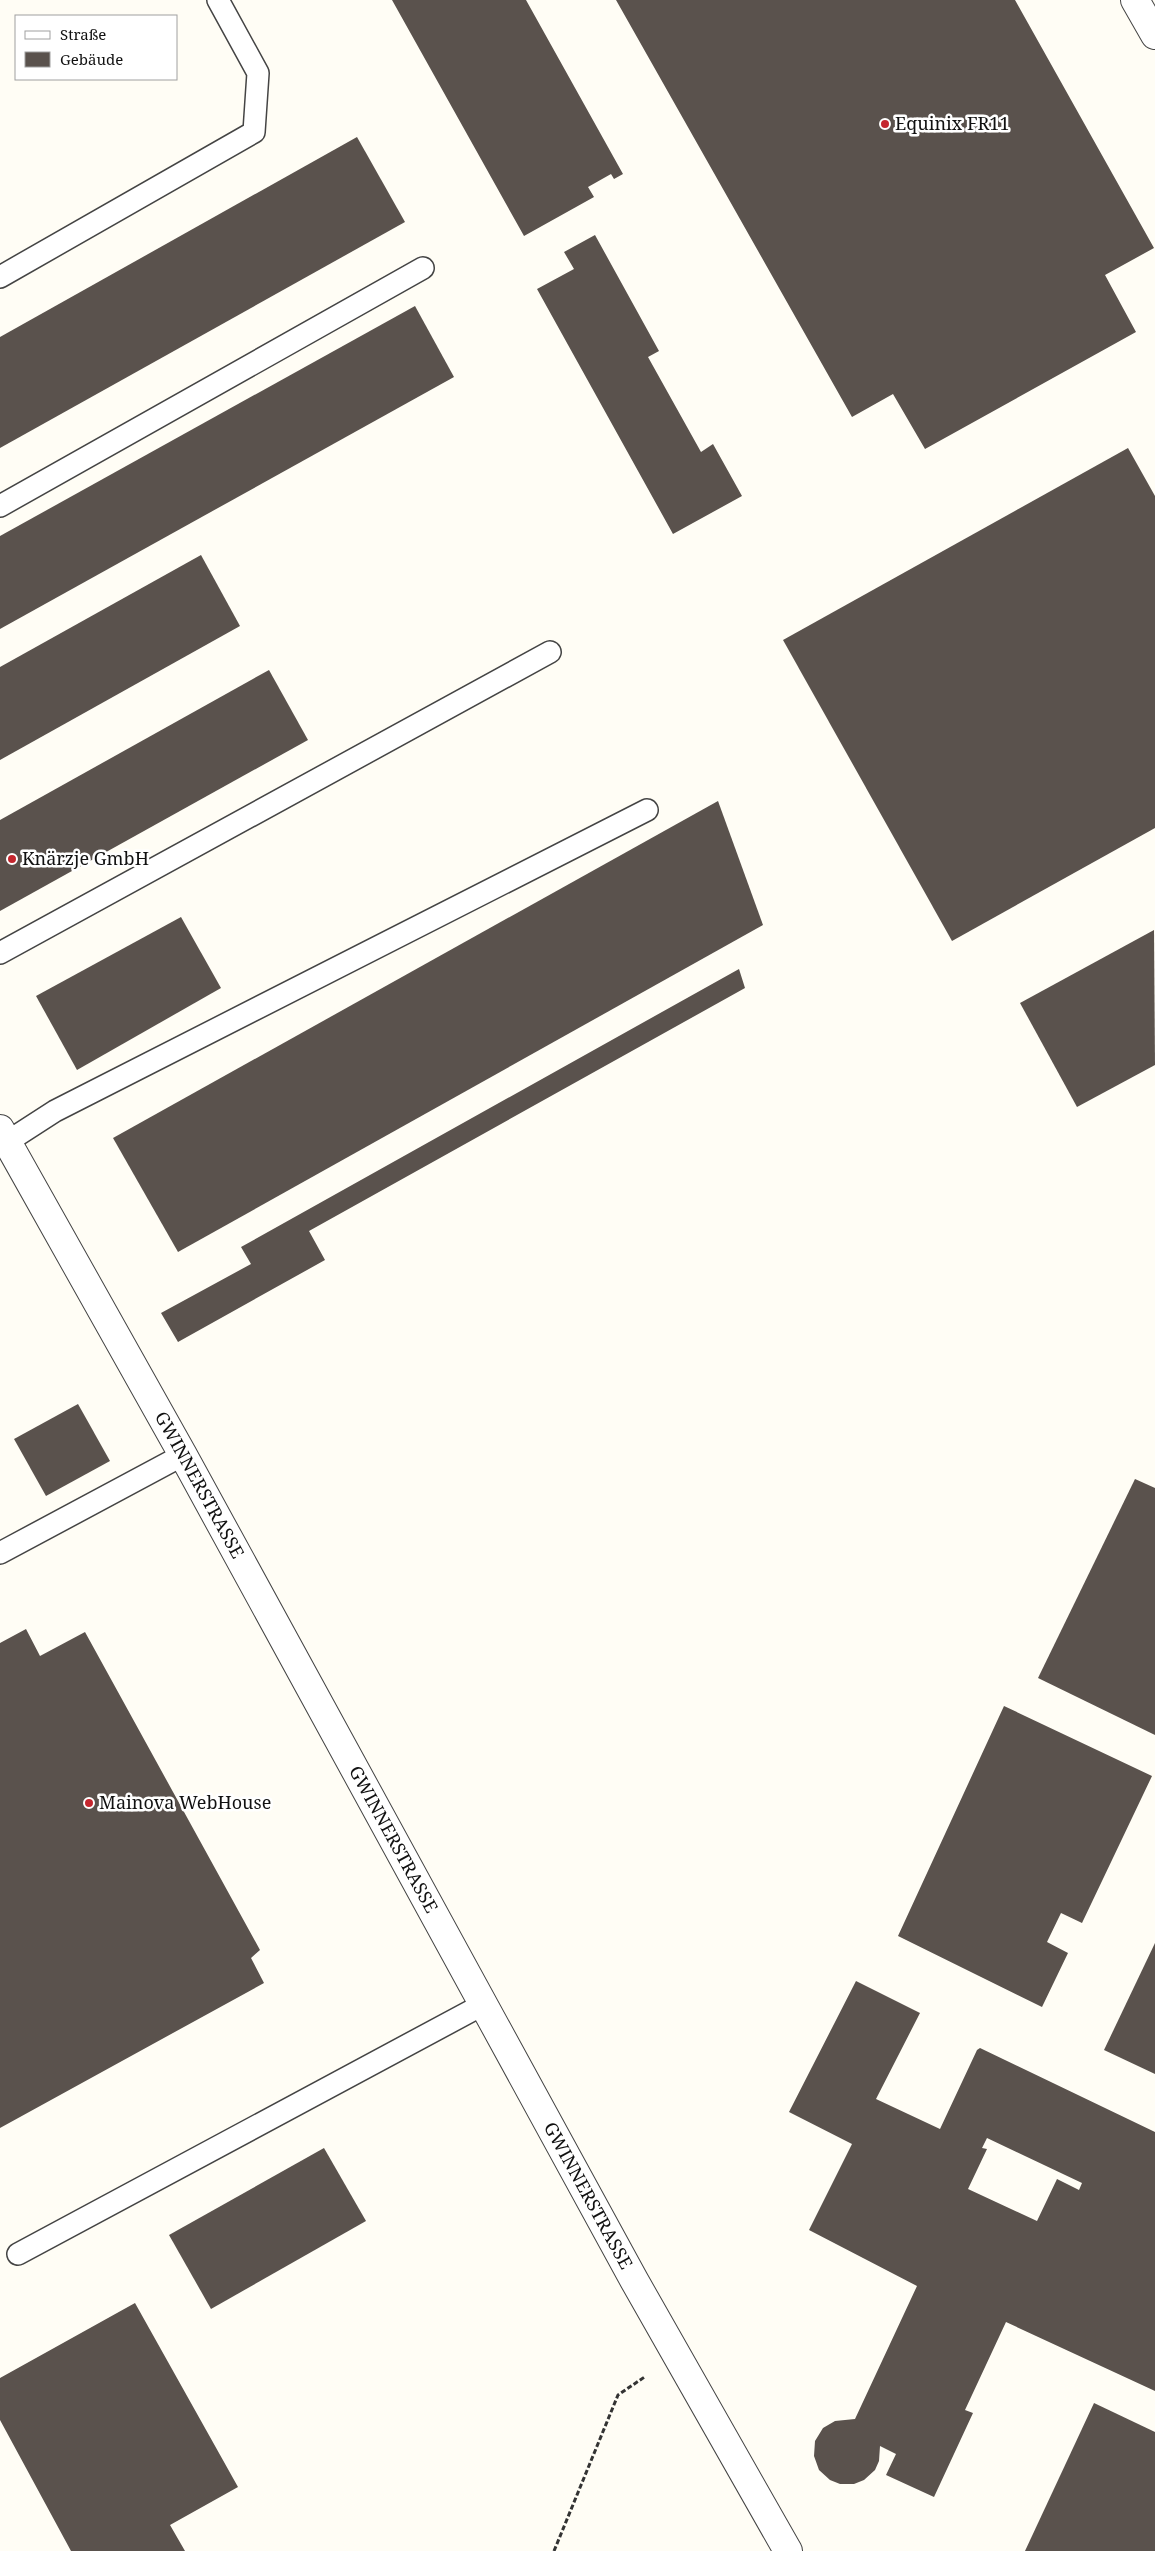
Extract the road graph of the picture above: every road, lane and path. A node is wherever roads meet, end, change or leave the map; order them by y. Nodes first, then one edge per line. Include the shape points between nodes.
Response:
1 (218, 0) edge
2 (1135, 0) edge
3 (1155, 35) edge
4 (423, 268) dead end
5 (0, 277) edge
6 (0, 506) edge
7 (550, 652) dead end
8 (647, 810) dead end
9 (0, 953) edge
10 (4, 1135) edge
11 (183, 1455) junction
12 (0, 1553) edge
13 (482, 2005) junction
14 (18, 2254) dead end
15 (678, 2355) junction
16 (554, 2551) edge
17 (788, 2551) edge

1 - 5 lane via 258,73 254,132
2 - 3 street
4 - 6 lane
7 - 9 lane
8 - 10 lane
10 - 11 street, GWINNERSTRASSE
11 - 12 lane
11 - 13 street, GWINNERSTRASSE
13 - 14 lane
13 - 15 street, GWINNERSTRASSE
15 - 16 path via 618,2395
15 - 17 street, GWINNERSTRASSE

